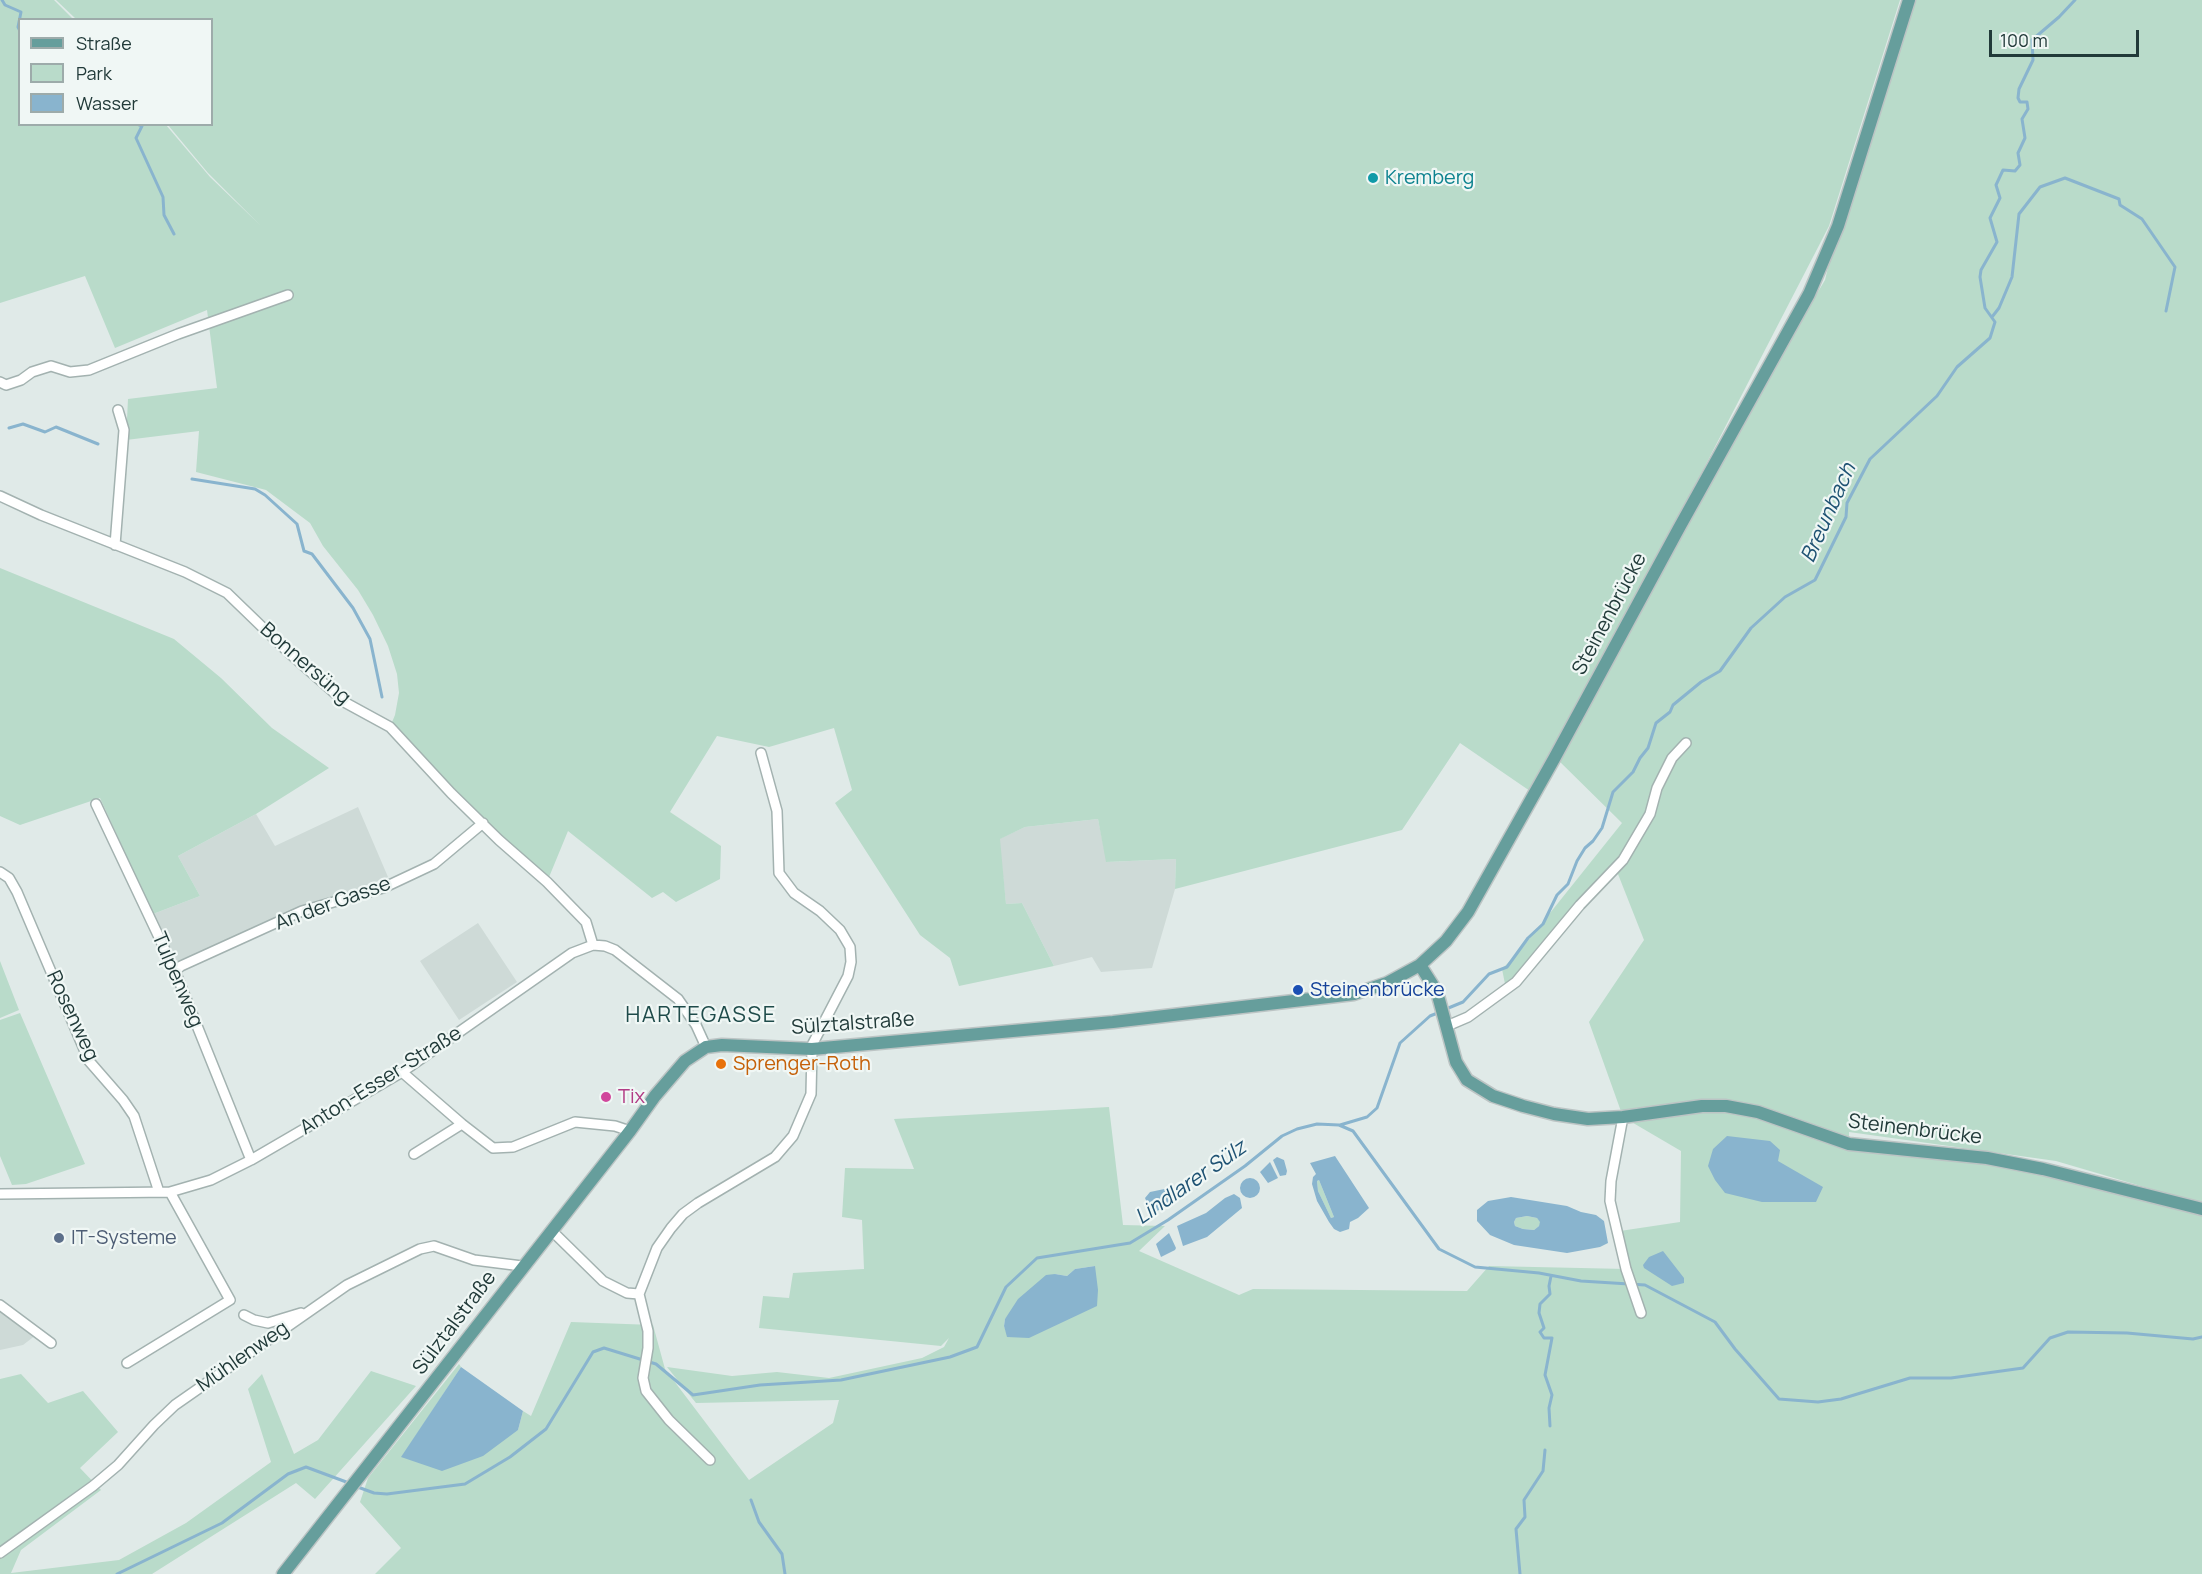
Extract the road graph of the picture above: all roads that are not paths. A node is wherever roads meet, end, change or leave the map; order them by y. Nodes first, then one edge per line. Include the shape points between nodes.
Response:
1 (1909, 0) edge
2 (288, 295) dead end
3 (0, 382) edge
4 (118, 410) dead end
5 (0, 496) edge
6 (115, 545) junction
7 (1686, 743) dead end
8 (761, 753) dead end
9 (96, 804) dead end
10 (483, 823) junction
11 (0, 872) edge
12 (593, 945) junction
13 (1420, 965) junction
14 (175, 971) junction
15 (1446, 1022) junction
16 (706, 1047) junction
17 (811, 1049) junction
18 (402, 1072) junction
19 (1623, 1117) junction
20 (462, 1124) junction
21 (630, 1131) junction
22 (414, 1154) dead end
23 (251, 1160) junction
24 (159, 1192) junction
25 (170, 1192) junction
26 (0, 1194) edge
27 (2202, 1209) edge
28 (551, 1230) junction
29 (522, 1266) junction
30 (639, 1294) junction
31 (0, 1305) edge
32 (307, 1313) junction
33 (1641, 1313) dead end
34 (244, 1315) dead end
35 (51, 1343) dead end
36 (127, 1363) dead end
37 (710, 1460) dead end
38 (0, 1553) edge
39 (283, 1574) edge

1 - 13 main road, Steinenbrücke via 1838,226 1809,294 1468,912 1446,941
2 - 3 street via 88,370 70,372 51,366 6,385
4 - 6 street via 124,430
5 - 6 street, Bonnersüng
6 - 10 street, Bonnersüng via 227,593 346,703 390,727
7 - 15 street via 1672,758 1650,814 1623,860 1515,982 1468,1017
8 - 17 street via 777,811 779,873 794,893 840,930 850,947 852,962 848,976
9 - 14 street, Tulpenweg
10 - 12 street, Bonnersüng via 586,922
10 - 14 street, An der Gasse via 434,864 382,888 302,911
11 - 24 street, Rosenweg via 17,892 89,1061 134,1116
12 - 16 street via 615,950 678,999
12 - 18 street, Anton-Esser-Straße via 572,953
13 - 15 main road, Steinenbrücke via 1437,992
13 - 17 main road, Sülztalstraße via 1388,983 1354,994 1104,1023
14 - 23 street, Tulpenweg
15 - 19 main road, Steinenbrücke via 1461,1071 1467,1080 1493,1096 1554,1114 1588,1119
16 - 17 main road, Sülztalstraße
16 - 21 main road, Sülztalstraße via 685,1061
17 - 30 street via 811,1094 793,1136 775,1156 683,1214 657,1248
18 - 20 street
18 - 23 street, Anton-Esser-Straße
19 - 27 main road, Steinenbrücke via 1726,1106 1758,1112 1849,1144 1987,1158
19 - 33 street via 1610,1201
20 - 21 street via 493,1148 513,1147 575,1122
20 - 22 street
21 - 28 main road, Sülztalstraße
23 - 25 street, Anton-Esser-Straße via 211,1180
24 - 25 street, Anton-Esser-Straße
24 - 26 street, Anton-Esser-Straße
25 - 36 street via 230,1299
28 - 29 main road, Sülztalstraße
28 - 30 street via 603,1281 627,1293
29 - 32 street, Mühlenweg via 474,1260 434,1246 420,1249 346,1285
29 - 39 main road, Sülztalstraße
30 - 37 street via 648,1331 643,1378 646,1391
31 - 35 street
32 - 34 street via 268,1323
32 - 38 street, Mühlenweg via 175,1405 118,1465

